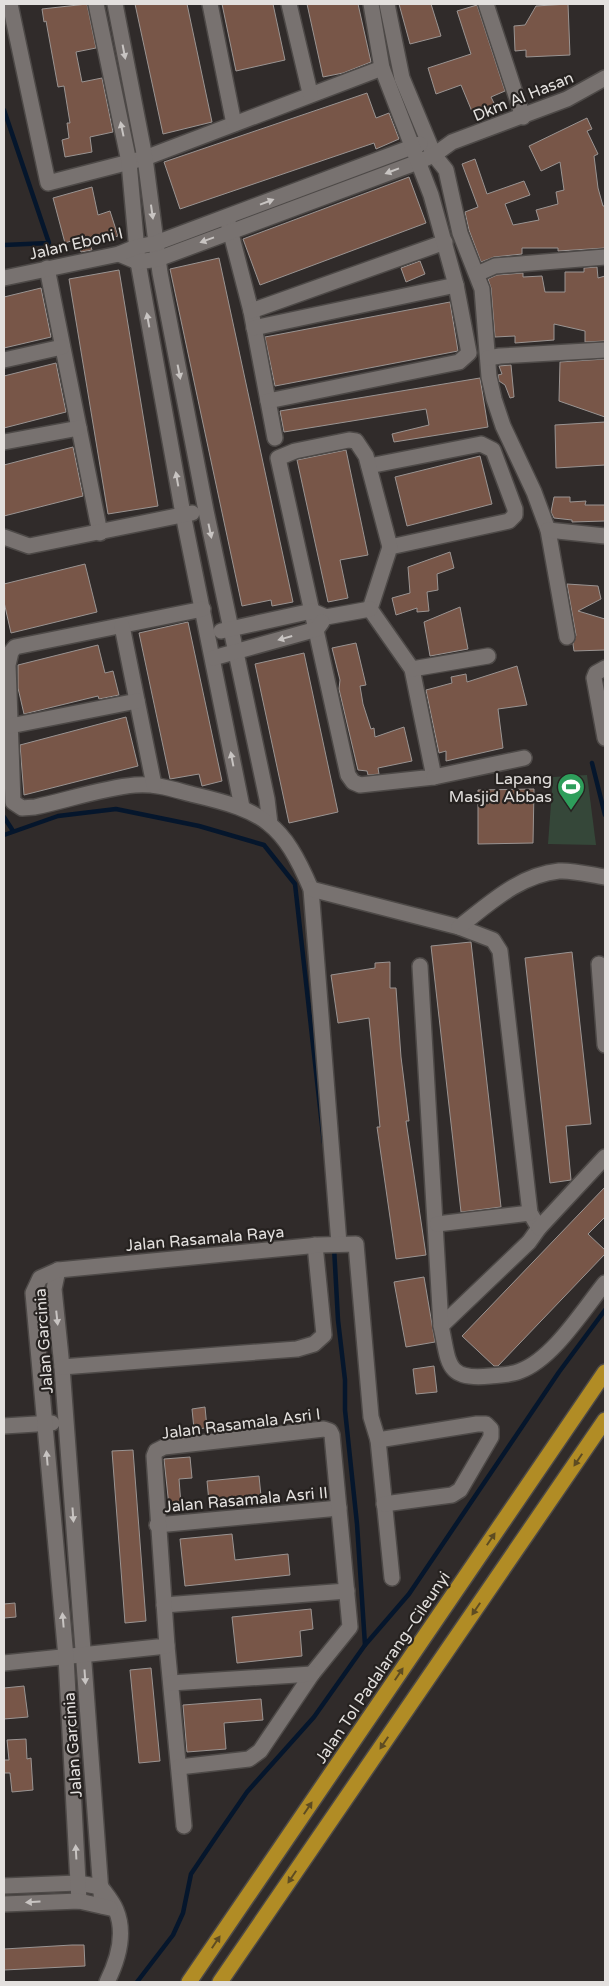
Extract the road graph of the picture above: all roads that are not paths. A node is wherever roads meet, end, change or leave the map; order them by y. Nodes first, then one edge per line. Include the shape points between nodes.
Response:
1 (10, 4) edge
2 (96, 4) edge
3 (115, 4) edge
4 (210, 4) edge
5 (289, 4) edge
6 (371, 4) edge
7 (387, 4) edge
8 (486, 4) edge
9 (382, 68) junction
10 (605, 78) edge
11 (310, 93) junction
12 (522, 117) junction
13 (234, 124) junction
14 (412, 147) junction
15 (431, 148) junction
16 (145, 158) junction
17 (129, 162) junction
18 (418, 162) junction
19 (228, 225) junction
20 (445, 242) junction
21 (157, 251) junction
22 (137, 255) junction
23 (605, 257) edge
24 (47, 268) junction
25 (477, 274) junction
26 (4, 278) edge
27 (456, 285) junction
28 (251, 311) junction
29 (254, 328) junction
30 (62, 346) junction
31 (605, 350) edge
32 (488, 358) junction
33 (4, 360) edge
34 (268, 401) junction
35 (79, 428) junction
36 (275, 438) dead end
37 (4, 442) edge
38 (369, 466) junction
39 (206, 511) junction
40 (183, 514) junction
41 (548, 530) junction
42 (100, 533) junction
43 (605, 536) edge
44 (4, 537) edge
45 (390, 547) junction
46 (203, 609) junction
47 (370, 609) junction
48 (319, 614) junction
49 (122, 626) junction
50 (230, 629) junction
51 (317, 630) junction
52 (208, 634) junction
53 (567, 637) dead end
54 (236, 652) junction
55 (488, 656) dead end
56 (213, 658) junction
57 (605, 668) edge
58 (412, 669) junction
59 (137, 700) junction
60 (10, 726) junction
61 (605, 738) edge
62 (524, 758) dead end
63 (434, 777) junction
64 (154, 785) junction
65 (242, 807) junction
66 (270, 824) junction
67 (604, 876) edge
68 (311, 890) junction
69 (459, 927) junction
70 (599, 964) dead end
71 (420, 966) dead end
72 (605, 1045) edge
73 (605, 1157) edge
74 (530, 1213) junction
75 (437, 1224) junction
76 (539, 1228) junction
77 (337, 1244) junction
78 (317, 1245) junction
79 (58, 1270) junction
80 (605, 1283) edge
81 (441, 1326) junction
82 (62, 1367) junction
83 (605, 1372) edge
84 (605, 1420) edge
85 (66, 1421) junction
86 (44, 1424) junction
87 (4, 1426) edge
88 (378, 1440) junction
89 (384, 1504) junction
90 (339, 1508) junction
91 (157, 1524) junction
92 (392, 1578) dead end
93 (347, 1591) junction
94 (164, 1605) junction
95 (167, 1646) junction
96 (83, 1655) junction
97 (66, 1657) junction
98 (4, 1664) edge
99 (312, 1674) junction
100 (171, 1683) junction
101 (179, 1767) junction
102 (184, 1826) dead end
103 (78, 1883) junction
104 (4, 1886) edge
105 (101, 1887) junction
106 (79, 1901) junction
107 (4, 1904) edge
108 (109, 1907) junction
109 (108, 1982) edge
110 (189, 1982) edge
111 (220, 1982) edge

1 - 17 street via 48,183
17 -> 2 street
3 -> 16 street
4 - 13 street
5 - 11 street
6 - 9 street
7 - 15 street via 402,78
8 - 12 street
9 - 11 street
9 - 14 street
10 - 12 street, Dkm Al Hasan via 567,99
11 - 13 street
12 - 15 street, Dkm Al Hasan
13 - 16 street
14 - 15 street
14 - 18 street
19 -> 14 street
15 - 18 street
15 - 25 street via 446,170 460,233
16 - 17 street
16 -> 21 street
17 - 22 street
18 -> 19 street
18 - 20 street
19 - 21 street, Jalan Eboni I
19 - 28 street
20 - 27 street
20 - 28 street
21 - 22 street, Jalan Eboni I
21 -> 39 street
22 - 24 street, Jalan Eboni I via 119,254
40 -> 22 street
23 - 25 street via 495,266
24 - 26 street, Jalan Eboni I
24 - 30 street
25 - 32 street via 482,289
27 - 29 street
27 - 34 street via 469,348 465,358 459,362
28 - 29 street
29 - 34 street
30 - 33 street
30 - 35 street
31 - 32 street
32 - 41 street via 503,426
34 - 36 street
35 - 37 street
35 - 42 street
38 - 45 street
38 - 45 street via 481,444 488,446 493,450 514,509 515,515 509,521
38 - 48 street via 361,447 356,441 349,440 295,451 278,458
39 - 40 street
39 -> 50 street
40 - 42 street
40 - 46 street
41 - 43 street
41 - 53 street
42 - 44 street via 29,546
45 - 47 street
46 - 49 street
46 - 52 street
47 - 48 street
47 - 58 street
48 - 50 street
48 - 51 street
49 - 59 street
49 - 60 street via 14,647 8,665
50 - 52 street
50 - 54 street
51 -> 54 street
51 - 63 street via 350,779 360,785
52 - 56 street
54 - 56 street
54 - 66 street
55 - 58 street
65 -> 56 street
57 - 61 street via 594,678
58 - 63 street
59 - 60 street
59 - 64 street
60 - 64 street via 13,802 16,806 35,807 134,785
62 - 63 street
64 - 65 street
65 - 66 street
66 - 68 street via 288,842
67 - 69 street via 561,871 538,876 510,888
68 - 69 street
68 - 77 street
69 - 74 street via 493,940 500,951
70 - 72 street
71 - 75 street
73 - 76 street
74 - 75 street
74 - 76 street
75 - 81 street
76 - 81 street via 530,1242
77 - 78 street, Jalan Rasamala Raya
77 - 88 street, Jalan Rasamala Raya via 356,1244 371,1417
78 - 79 street, Jalan Rasamala Raya
78 - 82 street via 324,1335 314,1344 297,1349
79 -> 82 street, Jalan Garcinia via 54,1289
79 - 86 street, Jalan Garcinia via 40,1278 33,1293
80 - 81 street via 546,1354 513,1374 468,1378 458,1374 448,1360
82 - 85 street, Jalan Garcinia
110 -> 83 highway, Jalan Tol Padalarang–Cileunyi
84 -> 111 highway
85 - 86 street
85 -> 96 street, Jalan Garcinia
86 - 87 street
97 -> 86 street, Jalan Garcinia
88 - 89 street
88 - 89 street via 477,1424 486,1424 491,1429 490,1437 460,1490 445,1497
89 - 92 street
90 - 91 street, Jalan Rasamala Asri II
90 - 91 street, Jalan Rasamala Asri I via 332,1435 324,1429 164,1446 156,1450
90 - 93 street
91 - 94 street
93 - 94 street
93 - 99 street via 350,1627
94 - 95 street
95 - 96 street
95 - 100 street
96 - 97 street
96 -> 105 street, Jalan Garcinia
97 - 98 street
103 -> 97 street, Jalan Garcinia
99 - 100 street
99 - 101 street via 256,1755 249,1759
100 - 101 street
101 - 102 street
103 - 104 street
103 - 105 street
103 - 106 street, Jalan Garcinia
105 - 108 street, Jalan Garcinia
106 -> 107 street
106 - 108 street
108 - 109 street, Jalan Garcinia via 120,1938 117,1962

